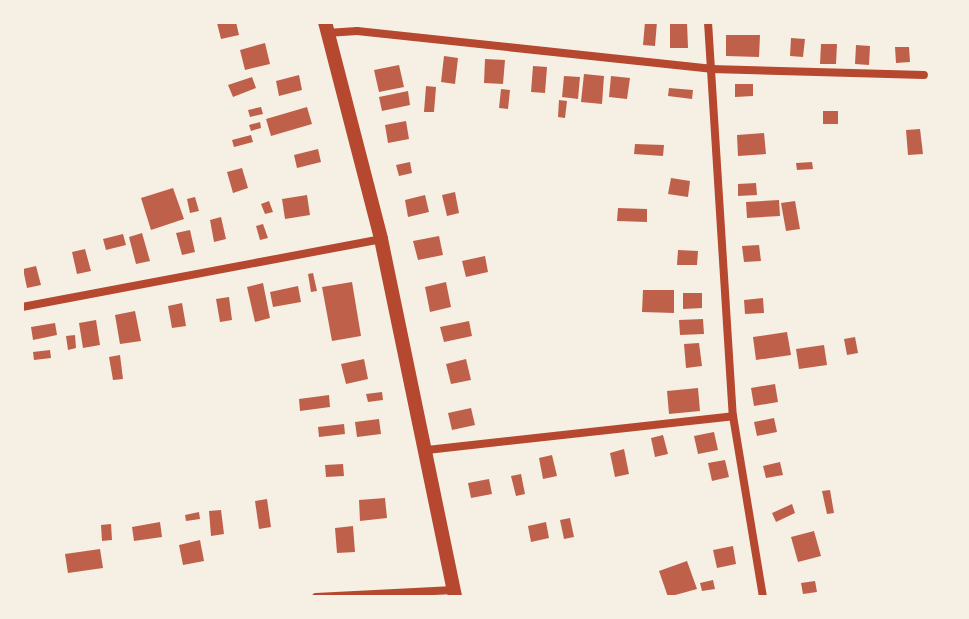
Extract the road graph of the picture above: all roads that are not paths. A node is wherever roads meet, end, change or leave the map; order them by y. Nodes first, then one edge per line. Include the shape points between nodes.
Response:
1 (708, 22) edge
2 (326, 28) edge
3 (711, 69) junction
4 (924, 75) dead end
5 (381, 239) junction
6 (22, 307) edge
7 (733, 416) junction
8 (427, 450) junction
9 (455, 593) edge
10 (316, 597) edge
11 (763, 597) edge

1 - 3 street
2 - 3 street
2 - 5 main road
3 - 4 street
3 - 7 street
5 - 6 street
5 - 8 main road
7 - 8 street
7 - 11 street
8 - 9 main road
9 - 10 street

